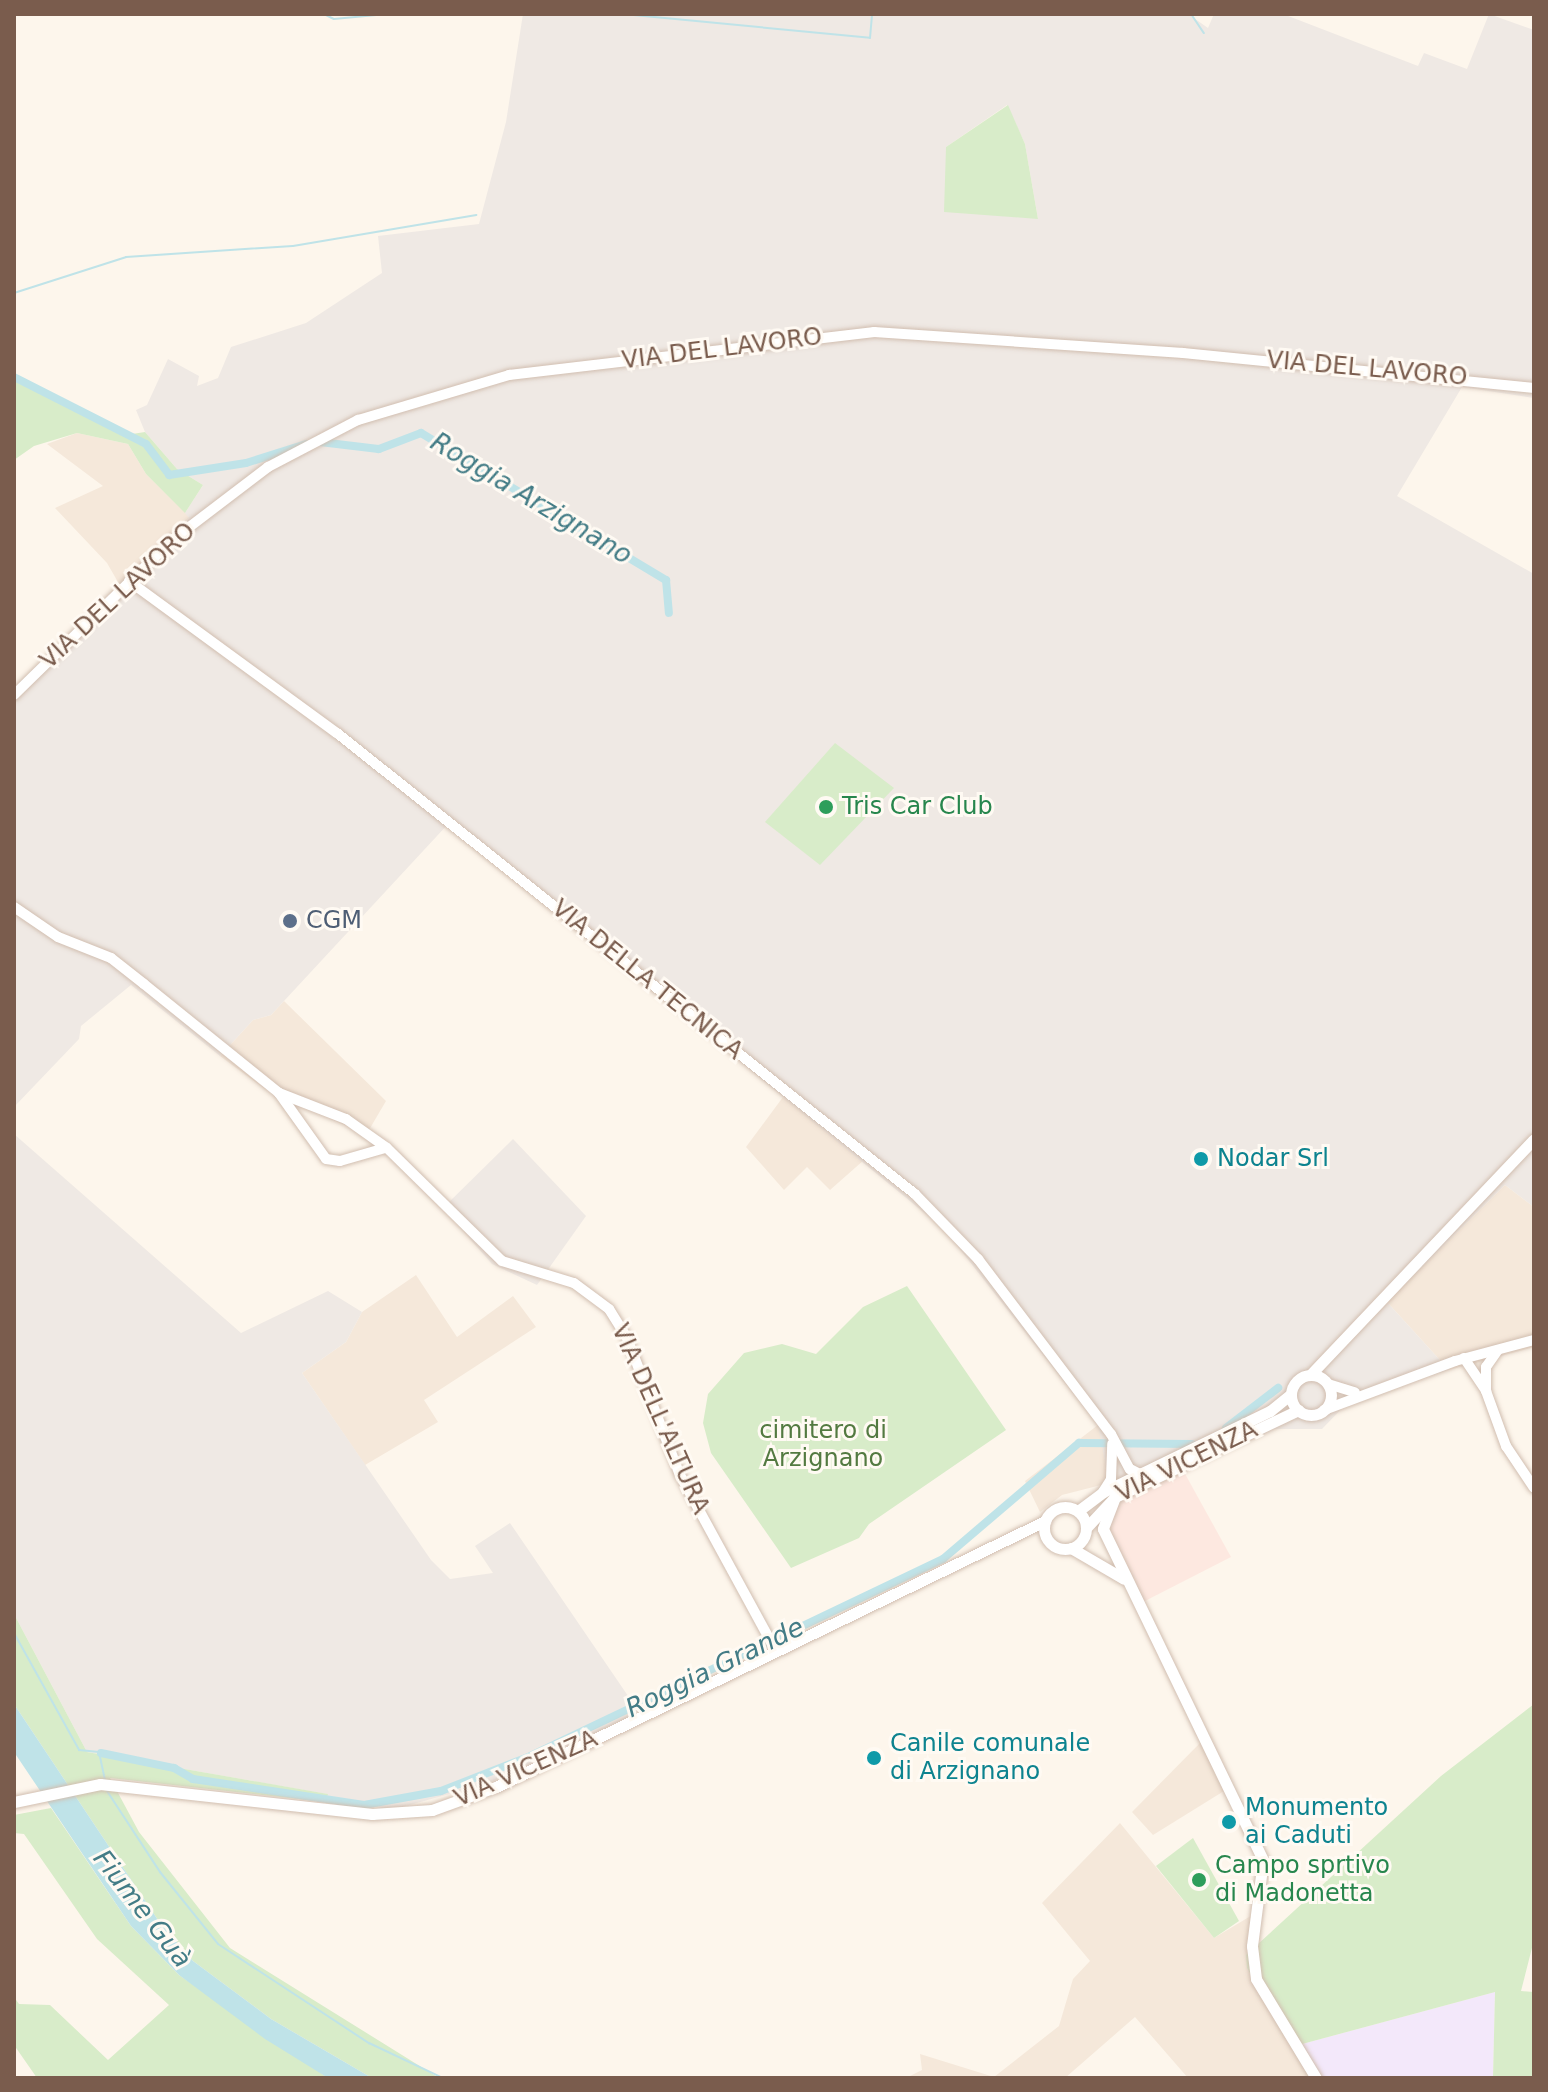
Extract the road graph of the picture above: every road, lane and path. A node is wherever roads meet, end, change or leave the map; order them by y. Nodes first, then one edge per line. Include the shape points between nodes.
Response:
1 (1534, 388) edge
2 (129, 581) junction
3 (14, 695) edge
4 (14, 907) edge
5 (279, 1093) junction
6 (331, 1118) junction
7 (357, 1129) junction
8 (315, 1139) junction
9 (1534, 1139) edge
10 (387, 1148) junction
11 (354, 1154) junction
12 (1534, 1340) edge
13 (1499, 1348) junction
14 (1479, 1354) junction
15 (1464, 1358) junction
16 (1329, 1359) junction
17 (1486, 1367) junction
18 (1310, 1375) junction
19 (1327, 1383) junction
20 (1486, 1391) junction
21 (1361, 1392) junction
22 (1291, 1394) junction
23 (1298, 1410) junction
24 (1324, 1410) junction
25 (1111, 1434) junction
26 (1140, 1474) junction
27 (1534, 1488) edge
28 (1103, 1492) junction
29 (1115, 1497) junction
30 (1078, 1511) junction
31 (1045, 1521) junction
32 (1085, 1533) junction
33 (1048, 1540) junction
34 (1007, 1541) junction
35 (1071, 1548) junction
36 (1125, 1580) junction
37 (776, 1651) junction
38 (14, 1802) edge
39 (1316, 2078) edge

1 - 2 street, VIA DEL LAVORO via 1198,354 874,332 509,375 405,402 308,444 233,492
2 - 3 street, VIA DEL LAVORO
2 - 25 street, VIA DELLA TECNICA via 337,733 915,1194 978,1259
4 - 5 street, VIA DELL'ALTURA via 58,937 118,963
5 - 6 street, VIA DELL'ALTURA
5 - 8 street, VIA DELL'ALTURA
6 - 7 street, VIA DELL'ALTURA via 346,1119
6 - 8 street
7 - 10 street, VIA DELL'ALTURA
7 - 11 street
8 - 11 street, VIA DELL'ALTURA via 331,1160
9 - 16 main road, VIA VICENZA
10 - 11 street, VIA DELL'ALTURA
10 - 37 street, VIA DELL'ALTURA via 502,1261 585,1288 616,1317 680,1475
12 - 13 street, VIA VICENZA
13 - 14 street, VIA VICENZA
13 - 17 street
14 - 15 street, VIA VICENZA
14 - 17 street
15 - 20 street
15 - 21 street, VIA VICENZA
16 - 18 main road, VIA VICENZA
16 - 19 main road
17 - 20 street
18 - 19 main road
18 - 22 main road, VIA VICENZA via 1297,1381
19 - 21 street
19 - 24 main road
20 - 27 street via 1506,1446
21 - 24 street, VIA VICENZA
22 - 23 main road
22 - 26 main road, VIA VICENZA via 1270,1411
23 - 24 main road, VIA VICENZA
23 - 29 main road, VIA VICENZA
25 - 26 street, VIA DELLA TECNICA via 1122,1457
25 - 28 street via 1111,1479
26 - 28 main road, VIA VICENZA
28 - 30 main road, VIA VICENZA
29 - 32 main road, VIA VICENZA
29 - 36 main road via 1103,1529
30 - 31 main road, VIA VICENZA via 1059,1508
30 - 32 main road
31 - 33 main road
31 - 34 main road, VIA VICENZA
32 - 35 main road, VIA VICENZA
32 - 36 main road
33 - 34 main road, VIA VICENZA
33 - 35 main road, VIA VICENZA
34 - 37 main road, VIA VICENZA
35 - 36 main road
36 - 39 main road via 1263,1860 1252,1965
37 - 38 main road, VIA VICENZA via 498,1786 432,1810 372,1814 119,1784

